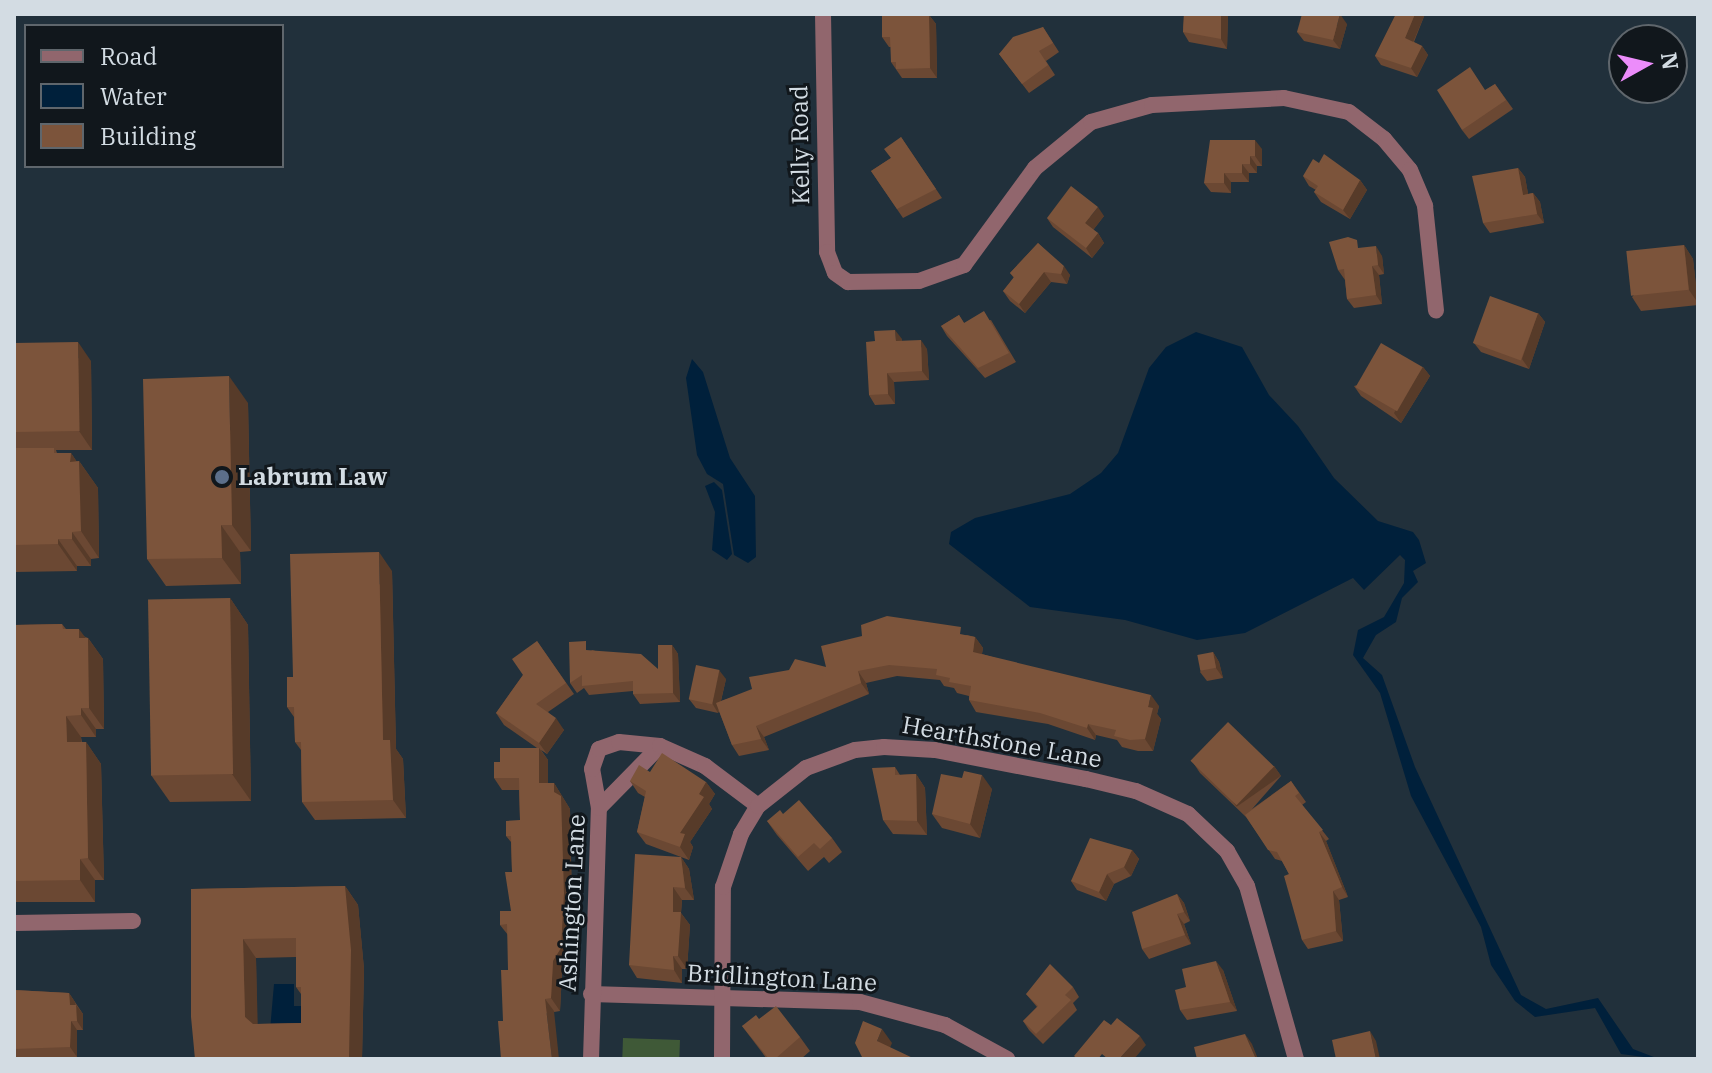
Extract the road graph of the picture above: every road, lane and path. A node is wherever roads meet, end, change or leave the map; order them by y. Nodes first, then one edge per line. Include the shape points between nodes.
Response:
1 (823, 14) edge
2 (1436, 310) dead end
3 (660, 746) junction
4 (758, 806) junction
5 (599, 808) junction
6 (133, 921) dead end
7 (14, 923) edge
8 (591, 994) junction
9 (723, 997) junction
10 (591, 1059) edge
11 (722, 1059) edge
12 (1007, 1059) edge
13 (1296, 1059) edge

1 - 2 street, Kelly Road via 825,231 835,273 848,282 887,283 954,271 978,252 1052,151 1071,134 1110,115 1152,105 1298,99 1360,119 1410,170 1426,215
3 - 4 street via 705,766
3 - 5 street, Ashington Lane
3 - 5 street via 619,742 599,749 592,769
4 - 9 street, Hearthstone Lane via 725,876
4 - 13 street, Hearthstone Lane via 816,763 884,747 935,750 1086,779 1174,805 1216,838 1247,886
5 - 8 street, Ashington Lane
6 - 7 street
8 - 9 street, Bridlington Lane
8 - 10 street, Ashington Lane
9 - 11 street, Hearthstone Lane
9 - 12 street, Bridlington Lane via 844,1000 900,1010 968,1035

